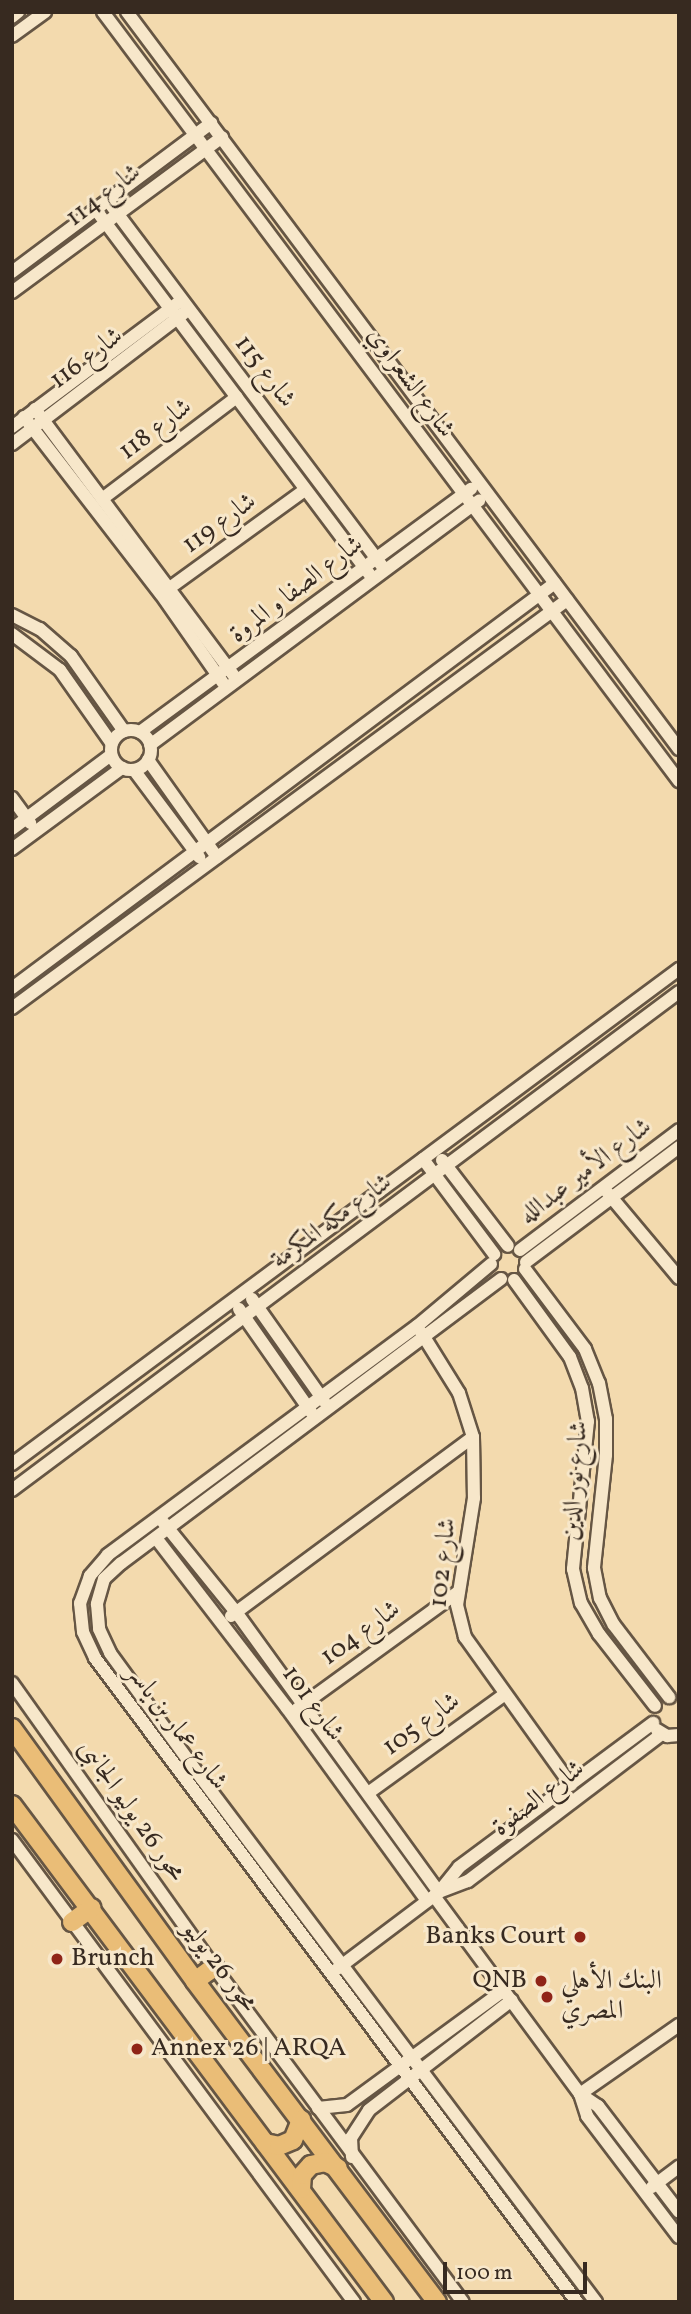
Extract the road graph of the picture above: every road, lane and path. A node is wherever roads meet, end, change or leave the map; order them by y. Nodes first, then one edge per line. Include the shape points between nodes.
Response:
1 (18, 12) edge
2 (46, 12) edge
3 (103, 12) edge
4 (127, 12) edge
5 (12, 17) edge
6 (12, 36) edge
7 (211, 123) junction
8 (195, 135) junction
9 (222, 137) junction
10 (206, 148) junction
11 (108, 201) junction
12 (96, 210) junction
13 (118, 214) junction
14 (106, 223) junction
15 (12, 272) edge
16 (12, 292) edge
17 (180, 309) junction
18 (237, 397) junction
19 (29, 413) junction
20 (38, 425) junction
21 (12, 427) edge
22 (12, 444) edge
23 (479, 483) junction
24 (305, 489) junction
25 (464, 494) junction
26 (488, 495) junction
27 (102, 499) junction
28 (473, 506) junction
29 (380, 564) junction
30 (368, 573) junction
31 (555, 583) junction
32 (165, 592) junction
33 (539, 594) junction
34 (567, 600) junction
35 (551, 611) junction
36 (12, 615) edge
37 (12, 634) edge
38 (229, 669) junction
39 (219, 677) junction
40 (232, 685) junction
41 (379, 712) junction
42 (392, 728) junction
43 (124, 732) junction
44 (141, 732) junction
45 (150, 745) junction
46 (112, 749) junction
47 (679, 750) edge
48 (148, 761) junction
49 (128, 769) junction
50 (679, 781) edge
51 (12, 798) edge
52 (27, 818) junction
53 (12, 830) edge
54 (36, 831) junction
55 (206, 841) junction
56 (12, 849) edge
57 (194, 850) junction
58 (217, 857) junction
59 (205, 866) junction
60 (71, 944) junction
61 (79, 956) junction
62 (679, 969) edge
63 (12, 988) edge
64 (679, 992) edge
65 (12, 1008) edge
66 (523, 1084) junction
67 (536, 1099) junction
68 (679, 1130) edge
69 (679, 1147) edge
70 (435, 1150) junction
71 (423, 1159) junction
72 (447, 1166) junction
73 (434, 1175) junction
74 (603, 1187) junction
75 (612, 1197) junction
76 (520, 1257) junction
77 (493, 1259) junction
78 (679, 1278) edge
79 (508, 1280) junction
80 (246, 1290) junction
81 (233, 1300) junction
82 (257, 1305) junction
83 (243, 1315) junction
84 (417, 1326) junction
85 (425, 1338) junction
86 (172, 1346) junction
87 (183, 1360) junction
88 (151, 1362) junction
89 (162, 1375) junction
90 (110, 1393) junction
91 (320, 1396) junction
92 (120, 1406) junction
93 (307, 1406) junction
94 (328, 1407) junction
95 (315, 1417) junction
96 (55, 1434) junction
97 (473, 1437) junction
98 (65, 1446) junction
99 (12, 1464) edge
100 (12, 1490) edge
101 (578, 1510) junction
102 (597, 1514) junction
103 (160, 1517) junction
104 (169, 1529) junction
105 (156, 1538) junction
106 (458, 1592) junction
107 (236, 1612) junction
108 (222, 1622) junction
109 (122, 1669) junction
110 (110, 1677) junction
111 (12, 1684) edge
112 (503, 1695) junction
113 (674, 1698) edge
114 (303, 1704) junction
115 (655, 1706) junction
116 (291, 1713) junction
117 (653, 1723) junction
118 (12, 1728) edge
119 (662, 1734) junction
120 (678, 1736) edge
121 (193, 1778) junction
122 (571, 1785) junction
123 (368, 1793) junction
124 (12, 1805) edge
125 (12, 1840) edge
126 (276, 1889) junction
127 (433, 1896) junction
128 (91, 1908) junction
129 (72, 1922) junction
130 (342, 1965) junction
131 (214, 1967) junction
132 (331, 1973) junction
133 (195, 1981) junction
134 (508, 1995) junction
135 (679, 2025) edge
136 (413, 2057) junction
137 (400, 2066) junction
138 (423, 2069) junction
139 (410, 2079) junction
140 (580, 2094) junction
141 (318, 2108) junction
142 (301, 2120) junction
143 (265, 2143) junction
144 (352, 2157) junction
145 (679, 2167) edge
146 (338, 2168) junction
147 (658, 2183) junction
148 (301, 2189) junction
149 (646, 2192) junction
150 (507, 2194) junction
151 (679, 2212) edge
152 (679, 2237) edge
153 (572, 2270) junction
154 (560, 2279) junction
155 (355, 2302) edge
156 (384, 2302) edge
157 (437, 2302) edge
158 (463, 2302) edge
159 (577, 2302) edge
160 (596, 2302) edge

1 - 5 street
2 - 6 street
3 - 8 street, شارع الشعراوي
4 - 7 street, شارع الشعراوي
7 - 8 street, شارع 114
7 - 9 street, شارع الشعراوي
8 - 10 street, شارع الشعراوي
8 - 11 street, شارع 114
9 - 10 street, شارع 114
9 - 23 street, شارع الشعراوي
10 - 13 street, شارع 114
10 - 25 street, شارع الشعراوي
11 - 12 street, شارع 114
11 - 13 street, شارع 115
12 - 14 street, شارع 115
12 - 15 street, شارع 114
13 - 14 street, شارع 114
13 - 17 street, شارع 115
14 - 16 street, شارع 114
14 - 17 street, شارع 115
17 - 18 street, شارع 115
17 - 19 street, شارع 116
17 - 20 street, شارع 116
17 - 29 street, شارع 115
18 - 24 street, شارع 115
18 - 27 street, شارع 118
19 - 20 street
19 - 21 street, شارع 116
20 - 22 street, شارع 116
20 - 27 street
20 - 32 street
23 - 25 street, شارع الصفا و المروة
23 - 26 street, شارع الشعراوي
24 - 30 street, شارع 115
24 - 32 street, شارع 119
25 - 28 street, شارع الشعراوي
25 - 29 street, شارع الصفا و المروة
26 - 28 street, شارع الصفا و المروة
26 - 31 street, شارع الشعراوي
27 - 32 street
28 - 29 street, شارع الصفا و المروة
28 - 33 street, شارع الشعراوي
29 - 30 street, شارع الصفا و المروة
30 - 38 street, شارع الصفا و المروة
30 - 40 street, شارع الصفا و المروة
31 - 33 street
31 - 34 street, شارع الشعراوي
32 - 38 street
32 - 39 street
33 - 35 street, شارع الشعراوي
33 - 41 street
34 - 35 street
34 - 47 street, شارع الشعراوي
35 - 42 street
35 - 50 street, شارع الشعراوي
36 - 43 street via 40,629 71,656
37 - 46 street via 60,670
38 - 39 street, شارع الصفا و المروة
38 - 40 street
39 - 40 street
39 - 44 street, شارع الصفا و المروة
40 - 45 street, شارع الصفا و المروة
41 - 42 street
41 - 55 street
42 - 58 street
43 - 44 street
43 - 46 street
44 - 45 street
45 - 48 street
46 - 49 street
46 - 52 street
48 - 49 street
48 - 55 street
49 - 54 street
49 - 57 street
51 - 52 street
52 - 53 street
52 - 54 street
54 - 56 street
55 - 57 street
55 - 58 street
57 - 59 street
57 - 60 street
58 - 59 street
59 - 61 street
60 - 61 street
60 - 63 street
61 - 65 street
62 - 66 street, شارع مكه المكرمة
64 - 67 street, شارع مكه المكرمة
66 - 67 street
66 - 70 street, شارع مكه المكرمة
67 - 72 street, شارع مكه المكرمة
68 - 74 street, شارع الأمير عبدالله
69 - 75 street, شارع الأمير عبدالله
70 - 71 street, شارع مكه المكرمة
70 - 72 street, شارع نور الدين
71 - 73 street
71 - 80 street, شارع مكه المكرمة
72 - 73 street, شارع مكه المكرمة
72 - 76 street, شارع نور الدين
73 - 77 street
73 - 82 street, شارع مكه المكرمة
74 - 75 street
74 - 76 street, شارع الأمير عبدالله
75 - 76 street, شارع الأمير عبدالله
75 - 78 street
76 - 77 street, شارع عمار بن ياسر
76 - 79 street, شارع عمار بن ياسر
76 - 102 street, شارع نور الدين via 585,1349 599,1382 606,1455
77 - 79 street, شارع نور الدين
77 - 84 street, شارع عمار بن ياسر
79 - 85 street, شارع عمار بن ياسر
79 - 101 street, شارع نور الدين via 570,1357 582,1388 588,1421
80 - 81 street, شارع مكه المكرمة
80 - 82 street
81 - 83 street
81 - 86 street, شارع مكه المكرمة
82 - 83 street, شارع مكه المكرمة
82 - 91 street
83 - 87 street, شارع مكه المكرمة
83 - 93 street
84 - 85 street, شارع 102
84 - 91 street, شارع عمار بن ياسر
85 - 94 street, شارع عمار بن ياسر
85 - 97 street, شارع 102 via 459,1393
86 - 87 street
86 - 88 street, شارع مكه المكرمة
87 - 89 street, شارع مكه المكرمة
88 - 89 street
88 - 90 street, شارع مكه المكرمة
89 - 92 street, شارع مكه المكرمة
90 - 92 street
90 - 96 street, شارع مكه المكرمة
91 - 93 street, شارع عمار بن ياسر
91 - 94 street
92 - 98 street, شارع مكه المكرمة
93 - 95 street
93 - 103 street, شارع عمار بن ياسر
94 - 95 street, شارع عمار بن ياسر
95 - 104 street, شارع عمار بن ياسر
96 - 98 street
96 - 99 street, شارع مكه المكرمة
97 - 106 street, شارع 102 via 474,1498
97 - 107 street
98 - 100 street, شارع مكه المكرمة
101 - 102 street
101 - 115 street, شارع نور الدين via 573,1569 581,1603
102 - 113 street, شارع نور الدين via 594,1568 600,1598 614,1625
103 - 104 street, شارع 101
103 - 110 street, شارع عمار بن ياسر via 108,1555 90,1576 80,1603 83,1632
104 - 105 street, شارع عمار بن ياسر
104 - 107 street, شارع 101
105 - 108 street, شارع 101
105 - 109 street, شارع عمار بن ياسر via 104,1579 97,1604 99,1629
106 - 112 street, شارع 102 via 465,1637
106 - 114 street, شارع 104
107 - 108 street
107 - 114 street, شارع 101
108 - 116 street, شارع 101
109 - 110 street
109 - 121 street, شارع عمار بن ياسر
110 - 121 street, شارع عمار بن ياسر
111 - 131 street, محور 26 يوليو الجانبى
112 - 122 street, شارع 102
112 - 123 street, شارع 105
113 - 115 street
114 - 116 street, شارع 104
114 - 123 street, شارع 101
115 - 117 street
116 - 127 street, شارع 101
117 - 119 street
117 - 122 street, شارع الصفوة
118 - 133 highway, محور 26 يوليو
119 - 120 street
119 - 127 street, شارع الصفوة via 468,1881
121 - 126 street, شارع عمار بن ياسر
122 - 127 street, شارع الصفوة via 459,1867
123 - 127 street, شارع 101
124 - 128 highway
125 - 129 street
126 - 130 street, شارع عمار بن ياسر
126 - 132 street, شارع عمار بن ياسر
127 - 130 street, شارع الصفوة
127 - 134 street
128 - 129 highway
128 - 143 highway
129 - 155 street
130 - 132 street, شارع الصفوة
130 - 136 street, شارع عمار بن ياسر
131 - 133 highway
131 - 141 street, محور 26 يوليو الجانبى
132 - 137 street, شارع عمار بن ياسر
133 - 142 highway, محور 26 يوليو
134 - 136 street
134 - 138 street
134 - 140 street
135 - 140 street
136 - 137 street
136 - 138 street, شارع عمار بن ياسر
137 - 139 street, شارع عمار بن ياسر
137 - 141 street via 346,2105
138 - 139 street
138 - 150 street, شارع عمار بن ياسر
139 - 144 street via 358,2122 351,2138
139 - 150 street, شارع عمار بن ياسر
140 - 147 street via 598,2106
140 - 149 street via 587,2116
141 - 144 street, محور 26 يوليو الجانبى
142 - 143 highway via 293,2140 279,2146
142 - 146 highway, محور 26 يوليو
143 - 148 highway
144 - 158 street, محور 26 يوليو الجانبى
145 - 147 street
146 - 148 highway via 325,2162 311,2165 302,2175
146 - 157 highway, محور 26 يوليو
147 - 149 street
147 - 151 street
148 - 156 highway
149 - 152 street
150 - 153 street, شارع عمار بن ياسر
150 - 154 street, شارع عمار بن ياسر
153 - 154 street
153 - 160 street, شارع عمار بن ياسر
154 - 159 street, شارع عمار بن ياسر

